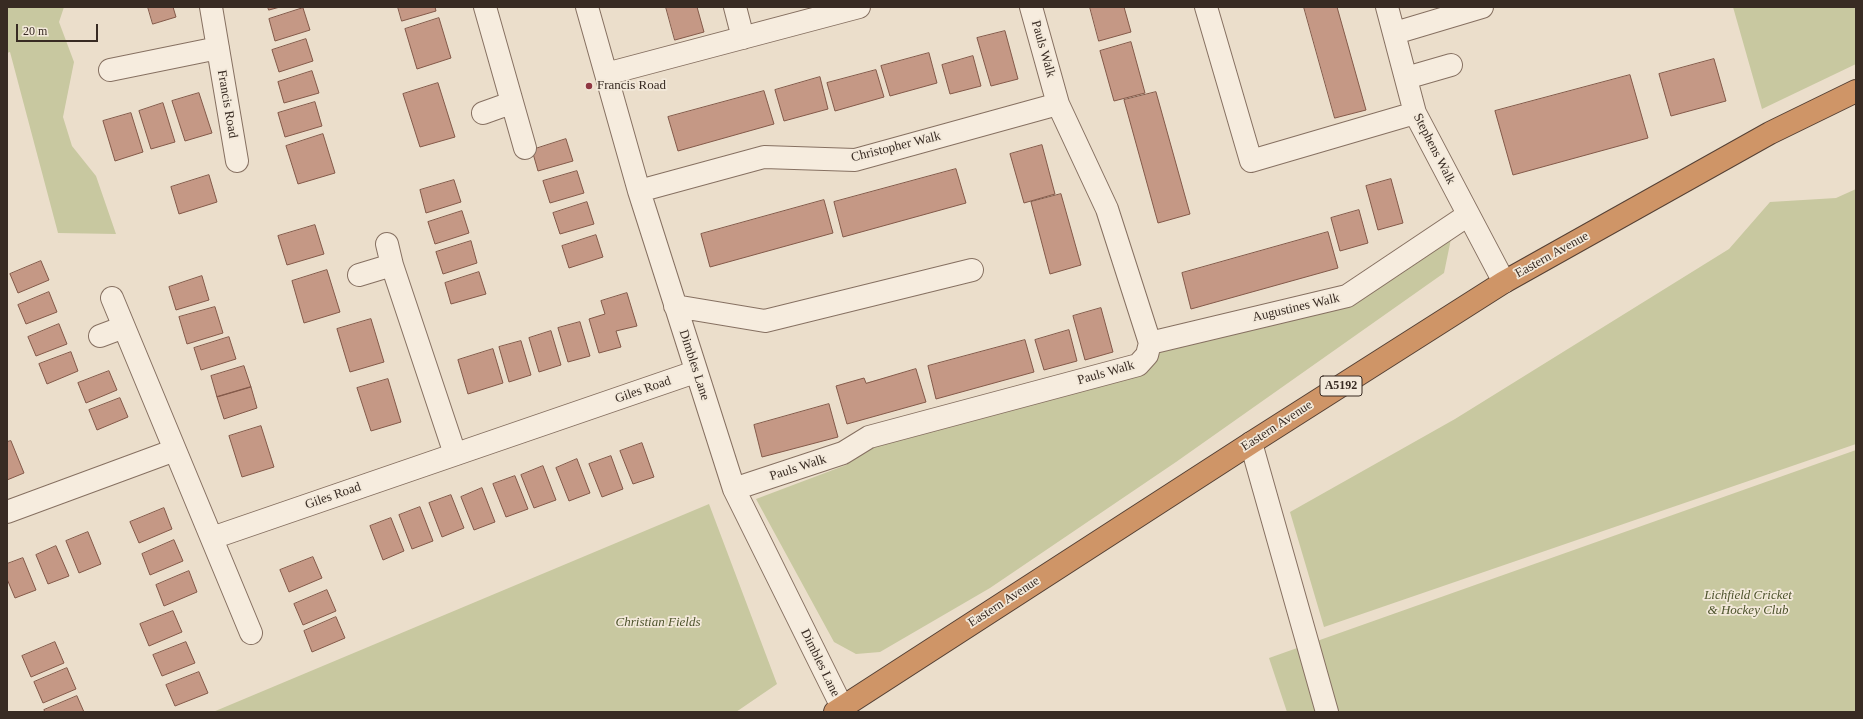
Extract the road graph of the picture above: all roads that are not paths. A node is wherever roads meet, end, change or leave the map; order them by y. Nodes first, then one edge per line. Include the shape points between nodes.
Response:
1 (211, 7) edge
2 (485, 7) edge
3 (587, 7) edge
4 (735, 7) edge
5 (859, 7) edge
6 (1031, 7) edge
7 (1206, 7) edge
8 (1387, 7) edge
9 (1482, 7) edge
10 (1395, 33) junction
11 (743, 38) junction
12 (218, 48) junction
13 (1451, 65) dead end
14 (110, 70) dead end
15 (606, 74) junction
16 (1406, 78) junction
17 (1856, 91) edge
18 (512, 103) junction
19 (1058, 104) junction
20 (484, 113) dead end
21 (1415, 113) junction
22 (525, 148) dead end
23 (237, 161) dead end
24 (639, 191) junction
25 (1468, 215) junction
26 (388, 244) dead end
27 (392, 265) junction
28 (972, 270) dead end
29 (359, 275) dead end
30 (1504, 282) junction
31 (112, 298) dead end
32 (675, 306) junction
33 (124, 327) junction
34 (100, 336) dead end
35 (1150, 343) junction
36 (696, 372) junction
37 (1251, 443) junction
38 (175, 450) junction
39 (455, 454) junction
40 (734, 489) junction
41 (7, 512) edge
42 (212, 538) junction
43 (251, 633) dead end
44 (838, 710) edge
45 (1327, 712) edge

1 - 12 street, Francis Road
2 - 18 street
3 - 15 street, Dimbles Lane
4 - 11 street
5 - 11 street
6 - 19 street, Pauls Walk
7 - 21 street via 1251,161
8 - 10 street, Stephens Walk
9 - 10 street
10 - 16 street, Stephens Walk
11 - 15 street
12 - 14 street
12 - 23 street, Francis Road
13 - 16 street
15 - 24 street, Dimbles Lane
16 - 21 street, Stephens Walk
17 - 30 highway, Eastern Avenue / A5192 via 1770,133
18 - 20 street
18 - 22 street
19 - 24 street, Christopher Walk via 855,160 764,157
19 - 35 street, Pauls Walk via 1108,209
21 - 25 street, Stephens Walk
24 - 32 street, Dimbles Lane
25 - 30 street, Stephens Walk
25 - 35 street, Augustines Walk via 1347,296
26 - 27 street
27 - 29 street
27 - 39 street
28 - 32 street via 765,321
30 - 37 highway, Eastern Avenue / A5192
31 - 33 street
32 - 36 street, Dimbles Lane
33 - 34 street
33 - 38 street
35 - 40 street, Pauls Walk via 1147,355 1138,365 869,437 843,453
36 - 39 street, Giles Road
36 - 40 street, Dimbles Lane
37 - 44 highway, Eastern Avenue / A5192
37 - 45 street
38 - 41 street
38 - 42 street
39 - 42 street, Giles Road
40 - 44 street, Dimbles Lane
42 - 43 street

